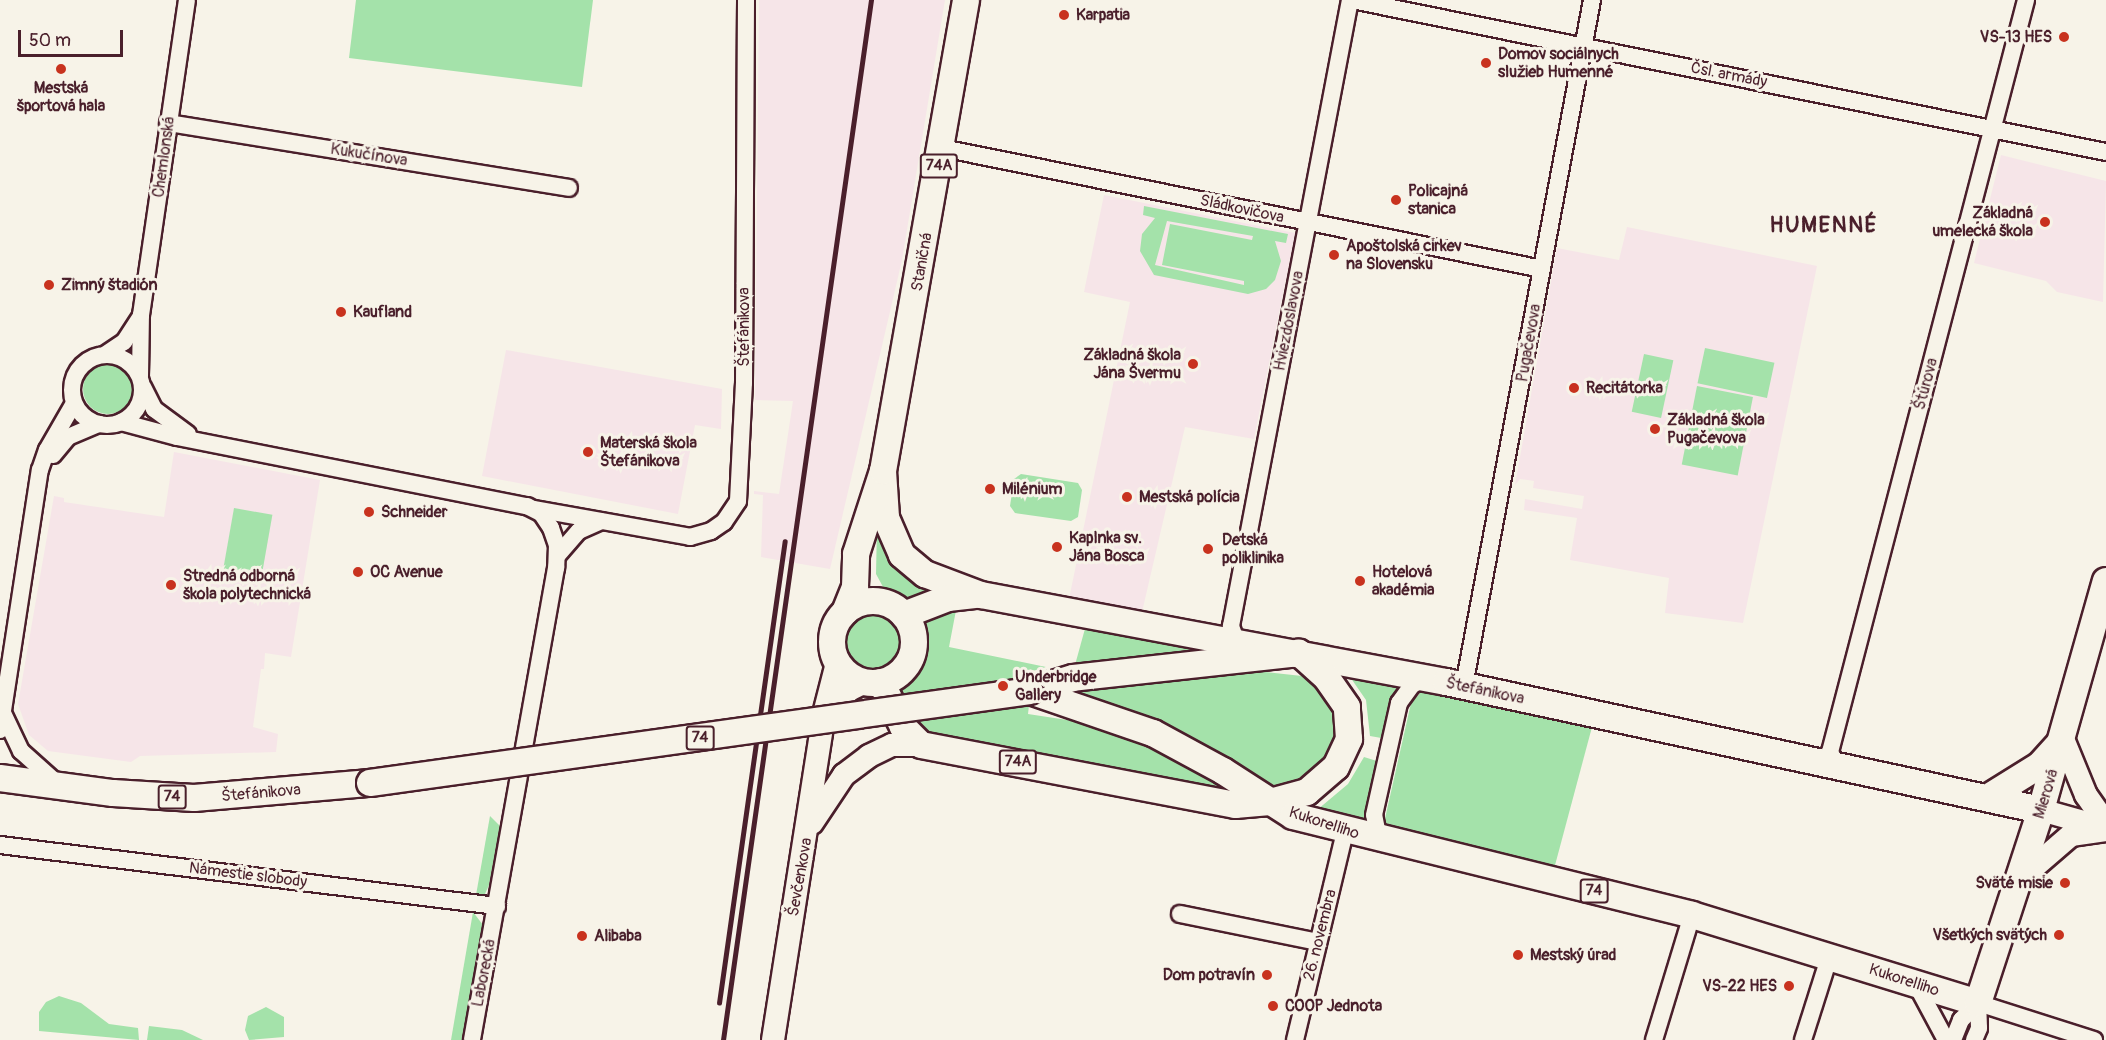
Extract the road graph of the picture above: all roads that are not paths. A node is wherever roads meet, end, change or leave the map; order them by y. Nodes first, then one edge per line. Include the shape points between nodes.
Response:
1 (187, 0) edge
2 (746, 0) edge
3 (966, 0) edge
4 (1351, 0) edge
5 (1592, 0) edge
6 (2026, 0) edge
7 (1583, 46) junction
8 (168, 123) junction
9 (1993, 129) junction
10 (942, 148) junction
11 (2106, 152) edge
12 (569, 188) dead end
13 (1307, 222) junction
14 (1542, 269) junction
15 (141, 315) junction
16 (106, 354) junction
17 (142, 382) junction
18 (74, 404) junction
19 (121, 422) junction
20 (99, 424) junction
21 (196, 439) junction
22 (40, 470) junction
23 (883, 471) junction
24 (535, 509) junction
25 (602, 521) junction
26 (866, 521) junction
27 (557, 556) junction
28 (2106, 581) edge
29 (981, 595) junction
30 (878, 601) junction
31 (845, 612) junction
32 (904, 615) junction
33 (1236, 640) junction
34 (1299, 653) junction
35 (837, 663) junction
36 (1426, 678) junction
37 (873, 682) junction
38 (1464, 686) junction
39 (1030, 691) junction
40 (1, 711) edge
41 (825, 714) junction
42 (0, 729) edge
43 (2063, 739) junction
44 (921, 745) junction
45 (1837, 766) junction
46 (0, 778) edge
47 (60, 785) junction
48 (1987, 798) junction
49 (1270, 802) junction
50 (2042, 810) junction
51 (2106, 828) edge
52 (808, 830) junction
53 (1345, 831) junction
54 (1379, 840) junction
55 (0, 845) edge
56 (2019, 880) junction
57 (496, 906) junction
58 (1180, 914) dead end
59 (1692, 915) junction
60 (1318, 942) junction
61 (1830, 955) junction
62 (1917, 986) junction
63 (1978, 1003) junction
64 (472, 1040) edge
65 (773, 1040) edge
66 (1295, 1040) edge
67 (1653, 1040) edge
68 (1803, 1040) edge
69 (1946, 1040) edge
70 (1953, 1040) edge
71 (1974, 1040) edge
72 (2094, 1040) edge

1 - 8 street, Chemlonská
2 - 25 street, Štefánikova via 744,383 738,501 724,522 690,537
3 - 10 main road, Staničná / 74A
4 - 7 street, Čsl. armády
4 - 13 street, Hviezdoslavova
5 - 7 street, Pugačevova
6 - 9 street, Štúrova
7 - 9 street, Čsl. armády
7 - 14 street, Pugačevova
8 - 12 street, Kukučínova
8 - 15 street, Chemlonská
9 - 11 street, Čsl. armády
9 - 45 street, Štúrova via 1830,752
10 - 13 street, Sládkovičova
10 - 23 main road, Staničná / 74A
13 - 14 street, Sládkovičova
13 - 33 street, Hviezdoslavova via 1231,626
14 - 38 street, Pugačevova
15 - 16 street, Chemlonská via 124,342
15 - 17 street, Chemlonská
16 - 17 street via 127,360
16 - 18 street via 94,356 77,371 72,382
17 - 19 street via 138,408
17 - 21 street, Štefánikova via 154,409
18 - 20 street via 88,420
18 - 22 street
19 - 20 street
19 - 21 street, Štefánikova
20 - 22 street via 68,437
21 - 24 street, Štefánikova
22 - 40 street
23 - 26 main road, Staničná / 74A
23 - 29 main road, 74A via 886,518 902,555 925,574
24 - 25 street, Štefánikova
24 - 27 street via 551,528
25 - 27 street via 579,531
26 - 30 main road, 74A via 868,562
26 - 31 main road, 74A via 856,554 855,586
27 - 57 street
28 - 43 main road, Mierová
29 - 32 main road, 74A via 948,598
29 - 33 main road, Štefánikova / 74A
30 - 31 main road via 860,603
30 - 32 main road
31 - 35 main road, 74A via 832,633
32 - 37 main road via 913,631 912,656 897,675
33 - 34 main road, Štefánikova / 74A
34 - 36 main road, Štefánikova / 74
34 - 39 main road, 74 via 1073,678
34 - 49 main road via 1327,678 1347,707 1349,739 1336,767 1323,781 1307,792
35 - 37 main road via 849,676
35 - 41 main road, Ševčenkova
36 - 38 main road, Štefánikova / 74
36 - 54 street via 1412,684 1399,703 1374,815
37 - 41 main road via 849,690
37 - 44 main road via 903,727
38 - 45 main road, Štefánikova / 74
39 - 47 main road, Štefánikova / 74, bridge via 370,783 194,798
39 - 49 main road, 74 via 1153,733
40 - 42 street
40 - 47 street via 21,751
41 - 52 main road, Ševčenkova
43 - 48 main road via 2040,765
43 - 50 main road, Mierová
43 - 51 main road via 2086,795
44 - 49 main road, Kukorelliho / 74A via 1234,804
44 - 52 main road via 892,745 869,756 844,775
45 - 48 main road, Štefánikova / 74
46 - 47 main road, Štefánikova / 74
48 - 50 main road, 74
49 - 53 main road, Kukorelliho / 74 via 1293,816
50 - 51 main road
50 - 56 main road, Mierová
51 - 56 main road via 2071,835
52 - 65 main road, Ševčenkova
53 - 54 main road, Kukorelliho / 74
53 - 60 street, 26. novembra
54 - 59 main road, Kukorelliho / 74
55 - 57 street, Námestie slobody
56 - 63 main road, Mierová
57 - 64 street, Laborecká
58 - 60 street
59 - 61 main road, Kukorelliho / 74
59 - 67 street
60 - 66 street, 26. novembra
61 - 62 main road, Kukorelliho / 74
61 - 68 street
62 - 63 main road, Kukorelliho / 74
62 - 69 street
63 - 70 street via 1961,1020
63 - 71 street via 1979,1028
63 - 72 street

